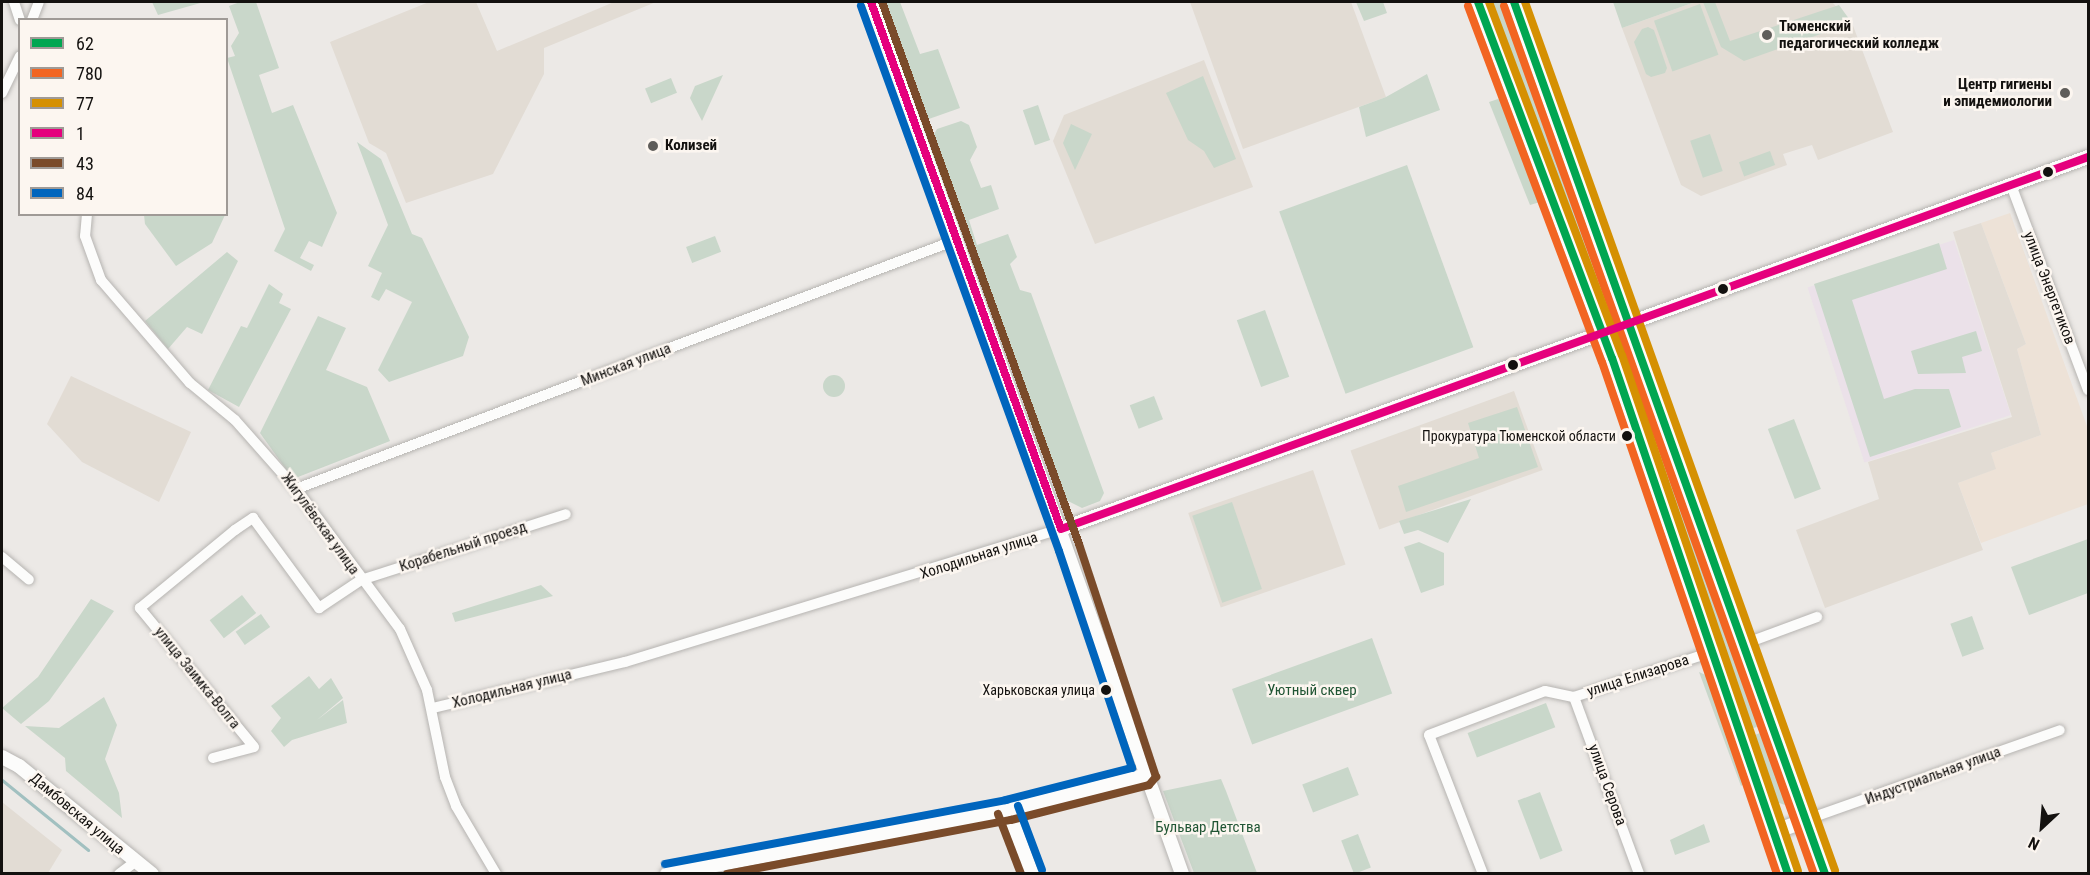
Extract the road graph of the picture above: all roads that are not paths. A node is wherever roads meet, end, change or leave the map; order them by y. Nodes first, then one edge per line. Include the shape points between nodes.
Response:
1 (14, 2) edge
2 (39, 2) edge
3 (871, 2) edge
4 (1479, 2) edge
5 (1514, 2) edge
6 (19, 18) edge
7 (33, 18) edge
8 (18, 60) edge
9 (2, 93) edge
10 (2088, 157) edge
11 (2012, 185) junction
12 (87, 216) edge
13 (956, 240) junction
14 (1631, 322) junction
15 (1602, 332) junction
16 (2088, 390) edge
17 (296, 489) junction
18 (566, 514) dead end
19 (1061, 530) junction
20 (2, 557) edge
21 (29, 580) dead end
22 (361, 580) junction
23 (140, 608) joint
24 (1817, 617) dead end
25 (1744, 644) junction
26 (1712, 652) junction
27 (1574, 697) junction
28 (433, 708) junction
29 (2060, 730) dead end
30 (2, 757) edge
31 (213, 758) dead end
32 (1146, 775) junction
33 (1008, 810) junction
34 (1805, 820) junction
35 (1772, 832) junction
36 (135, 862) junction
37 (119, 873) edge
38 (152, 873) edge
39 (496, 873) edge
40 (667, 873) edge
41 (1032, 873) edge
42 (1182, 873) edge
43 (1483, 873) edge
44 (1639, 873) edge
45 (1788, 873) edge
46 (1825, 873) edge

1 - 6 street
2 - 7 street
3 - 13 street
4 - 15 main road
5 - 14 main road
8 - 9 street
10 - 11 street, Холодильная улица
11 - 14 street, Холодильная улица
11 - 16 street, улица Энергетиков
12 - 17 street, Жигулёвская улица via 85,236 101,280 190,383 235,420
13 - 17 street, Минская улица
13 - 19 street
14 - 15 street, Холодильная улица
14 - 25 main road
15 - 19 street, Холодильная улица
15 - 26 main road
17 - 22 street, Жигулёвская улица
18 - 22 street, Корабельный проезд
19 - 28 street, Холодильная улица via 625,662
19 - 32 street
20 - 21 street
22 - 23 street, Корабельный проезд via 319,608 253,518
22 - 28 street, Жигулёвская улица via 407,642
23 - 31 street, улица Заимка-Волга via 254,747
24 - 25 street
25 - 34 main road
26 - 27 street, улица Елизарова
26 - 35 main road
27 - 43 street, улица Елизарова via 1545,691 1429,735
27 - 44 street, улица Серова
28 - 39 street, Жигулёвская улица via 445,777 456,806
29 - 34 street, Индустриальная улица
30 - 36 street, Дамбовская улица via 19,766
32 - 33 street
32 - 42 street
33 - 40 street
33 - 41 street
34 - 35 main road
34 - 46 main road
35 - 45 main road
36 - 37 street
36 - 38 street, Дамбовская улица

